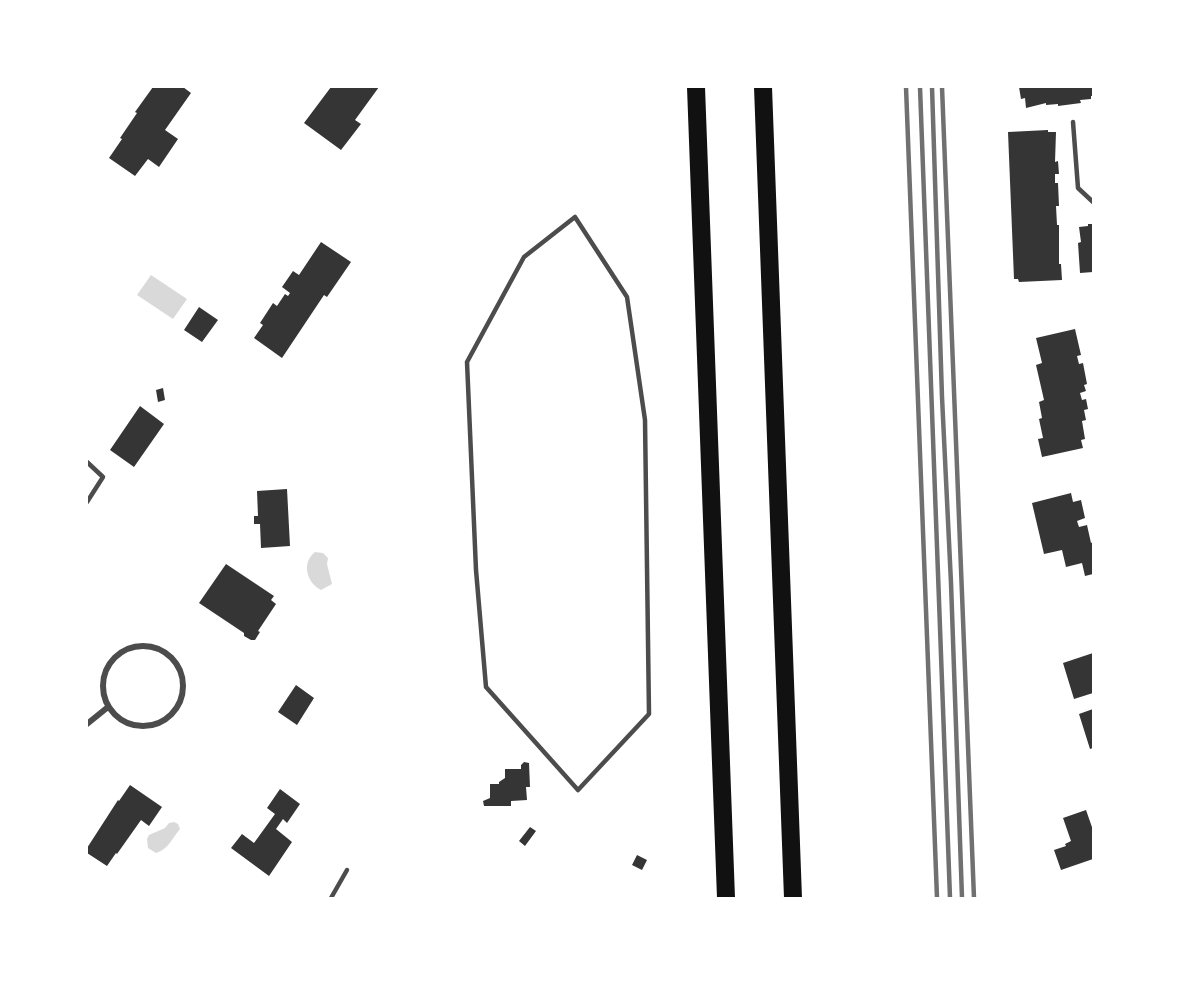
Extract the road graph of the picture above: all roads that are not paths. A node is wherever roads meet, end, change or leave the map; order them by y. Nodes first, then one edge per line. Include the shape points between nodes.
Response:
1 (696, 87) edge
2 (764, 87) edge
3 (1073, 122) dead end
4 (1093, 202) edge
5 (574, 218) joint
6 (87, 462) edge
7 (87, 502) edge
8 (108, 707) junction
9 (87, 724) edge
10 (788, 747) junction
11 (347, 870) dead end
12 (331, 898) edge
13 (726, 898) edge
14 (793, 898) edge
15 (805, 898) edge

1 - 13 highway
2 - 10 highway
3 - 4 lane via 1078,188
5 - 5 lane via 524,257 467,362 476,570 486,687 578,790 649,714 645,420 627,297
6 - 7 lane via 103,477
8 - 8 street via 119,720 135,726 159,724 175,713 182,701 182,671 161,650 151,646 130,648 112,661 105,673 103,694
8 - 9 street
10 - 14 highway
10 - 15 highway
11 - 12 lane

